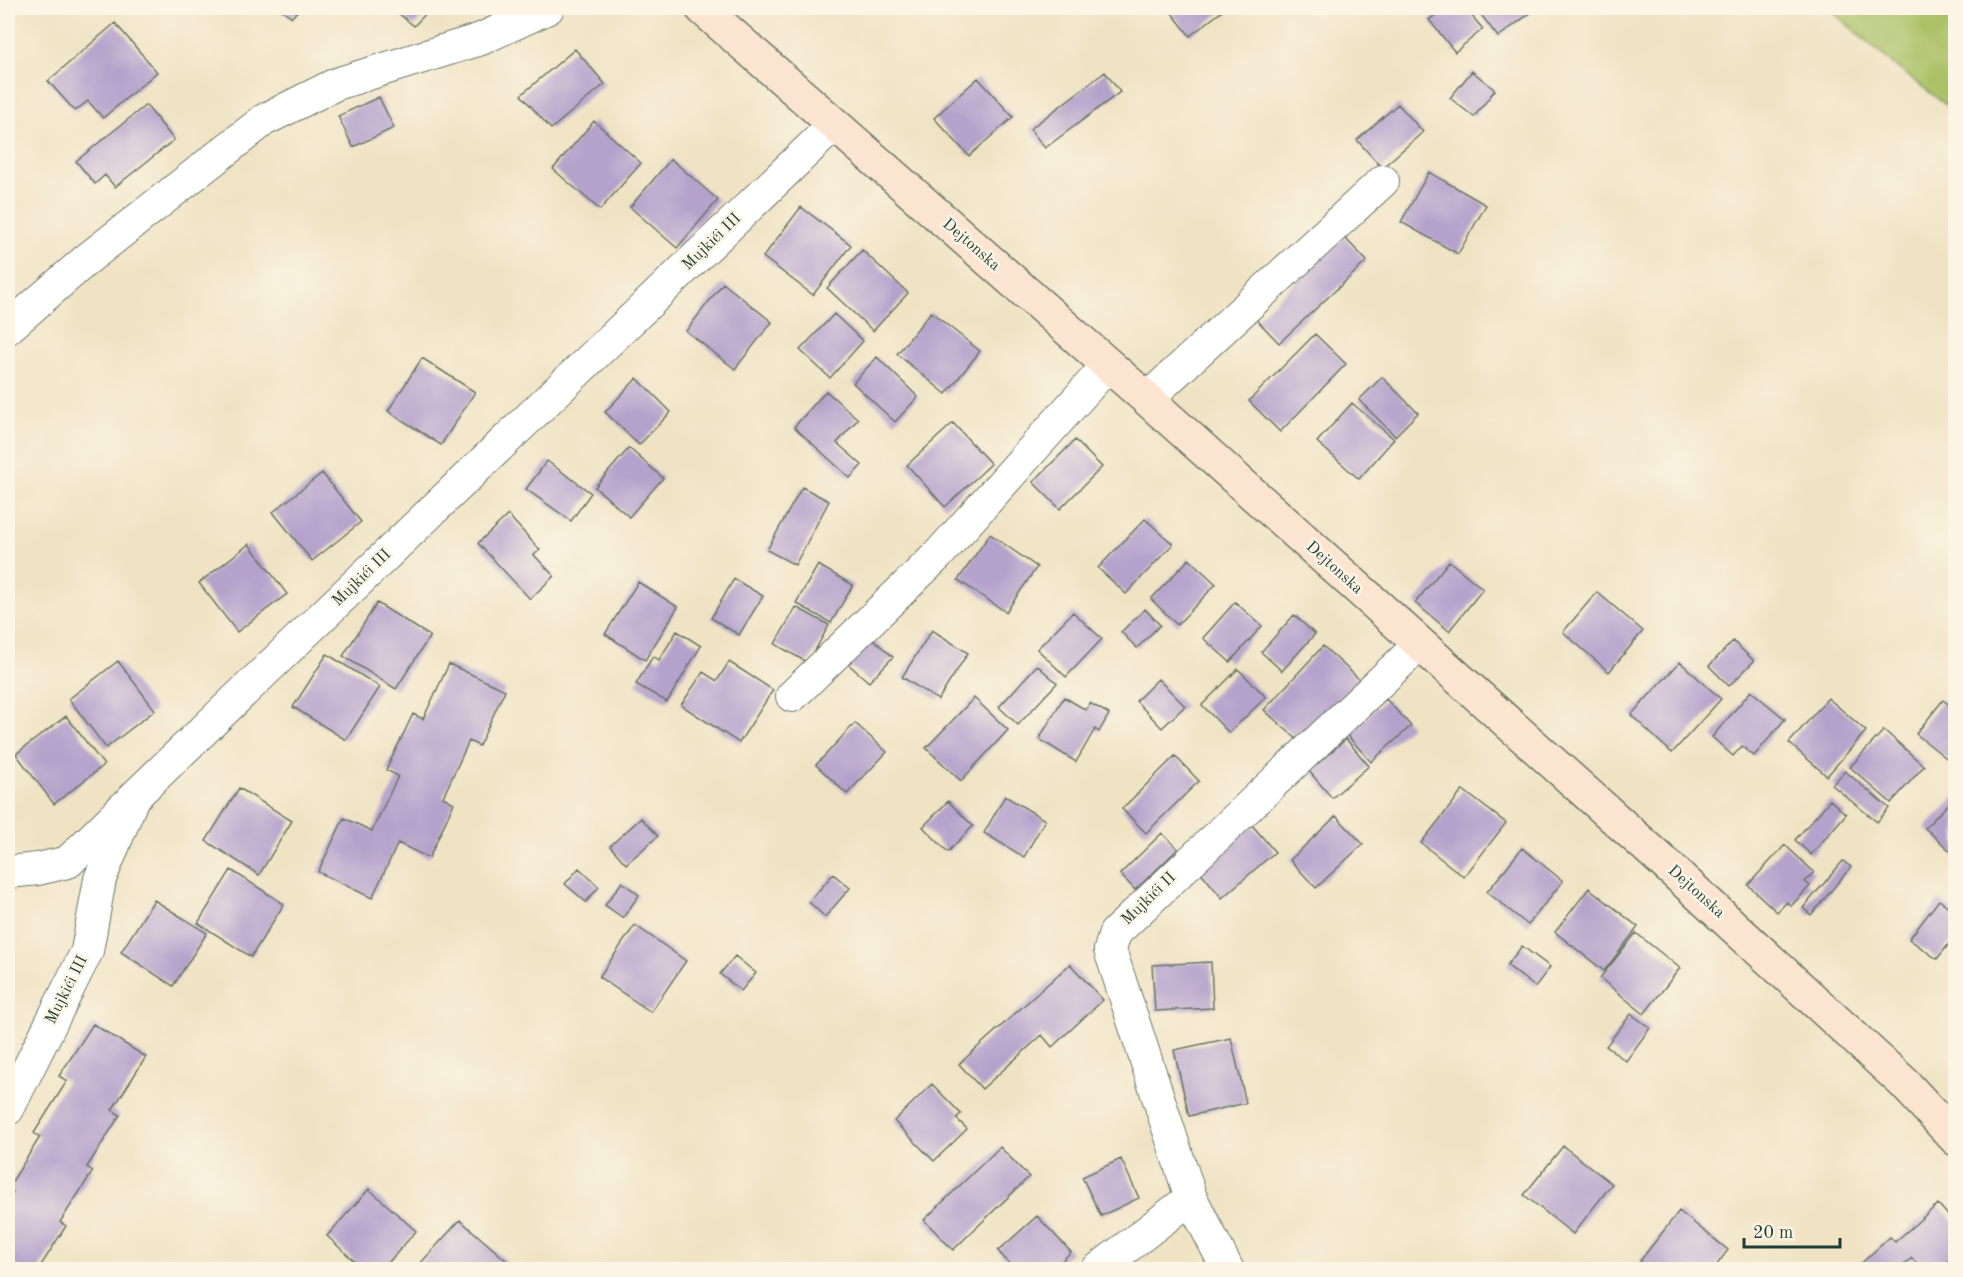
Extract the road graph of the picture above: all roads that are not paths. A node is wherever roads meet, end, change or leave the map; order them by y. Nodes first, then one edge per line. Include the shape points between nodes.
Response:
1 (548, 8) edge
2 (702, 8) edge
3 (834, 125) junction
4 (1383, 181) dead end
5 (8, 328) edge
6 (1108, 365) junction
7 (1148, 399) junction
8 (1419, 645) junction
9 (792, 696) dead end
10 (133, 798) junction
11 (8, 872) edge
12 (8, 1109) edge
13 (1956, 1139) edge
14 (1191, 1198) junction
15 (1097, 1269) edge
16 (1228, 1269) edge

1 - 5 street via 481,39 336,84 264,120 86,260
2 - 3 main road, Dejtonska
3 - 6 main road, Dejtonska
3 - 10 street, Mujkići III
4 - 7 street
6 - 7 main road, Dejtonska
6 - 9 street via 938,555
7 - 8 main road, Dejtonska
8 - 13 main road, Dejtonska via 1779,967 1904,1083
8 - 14 street, Mujkići II via 1115,933 1110,950
10 - 11 street via 68,862
10 - 12 street, Mujkići III via 100,879 87,951
14 - 15 street
14 - 16 street, Mujkići II

